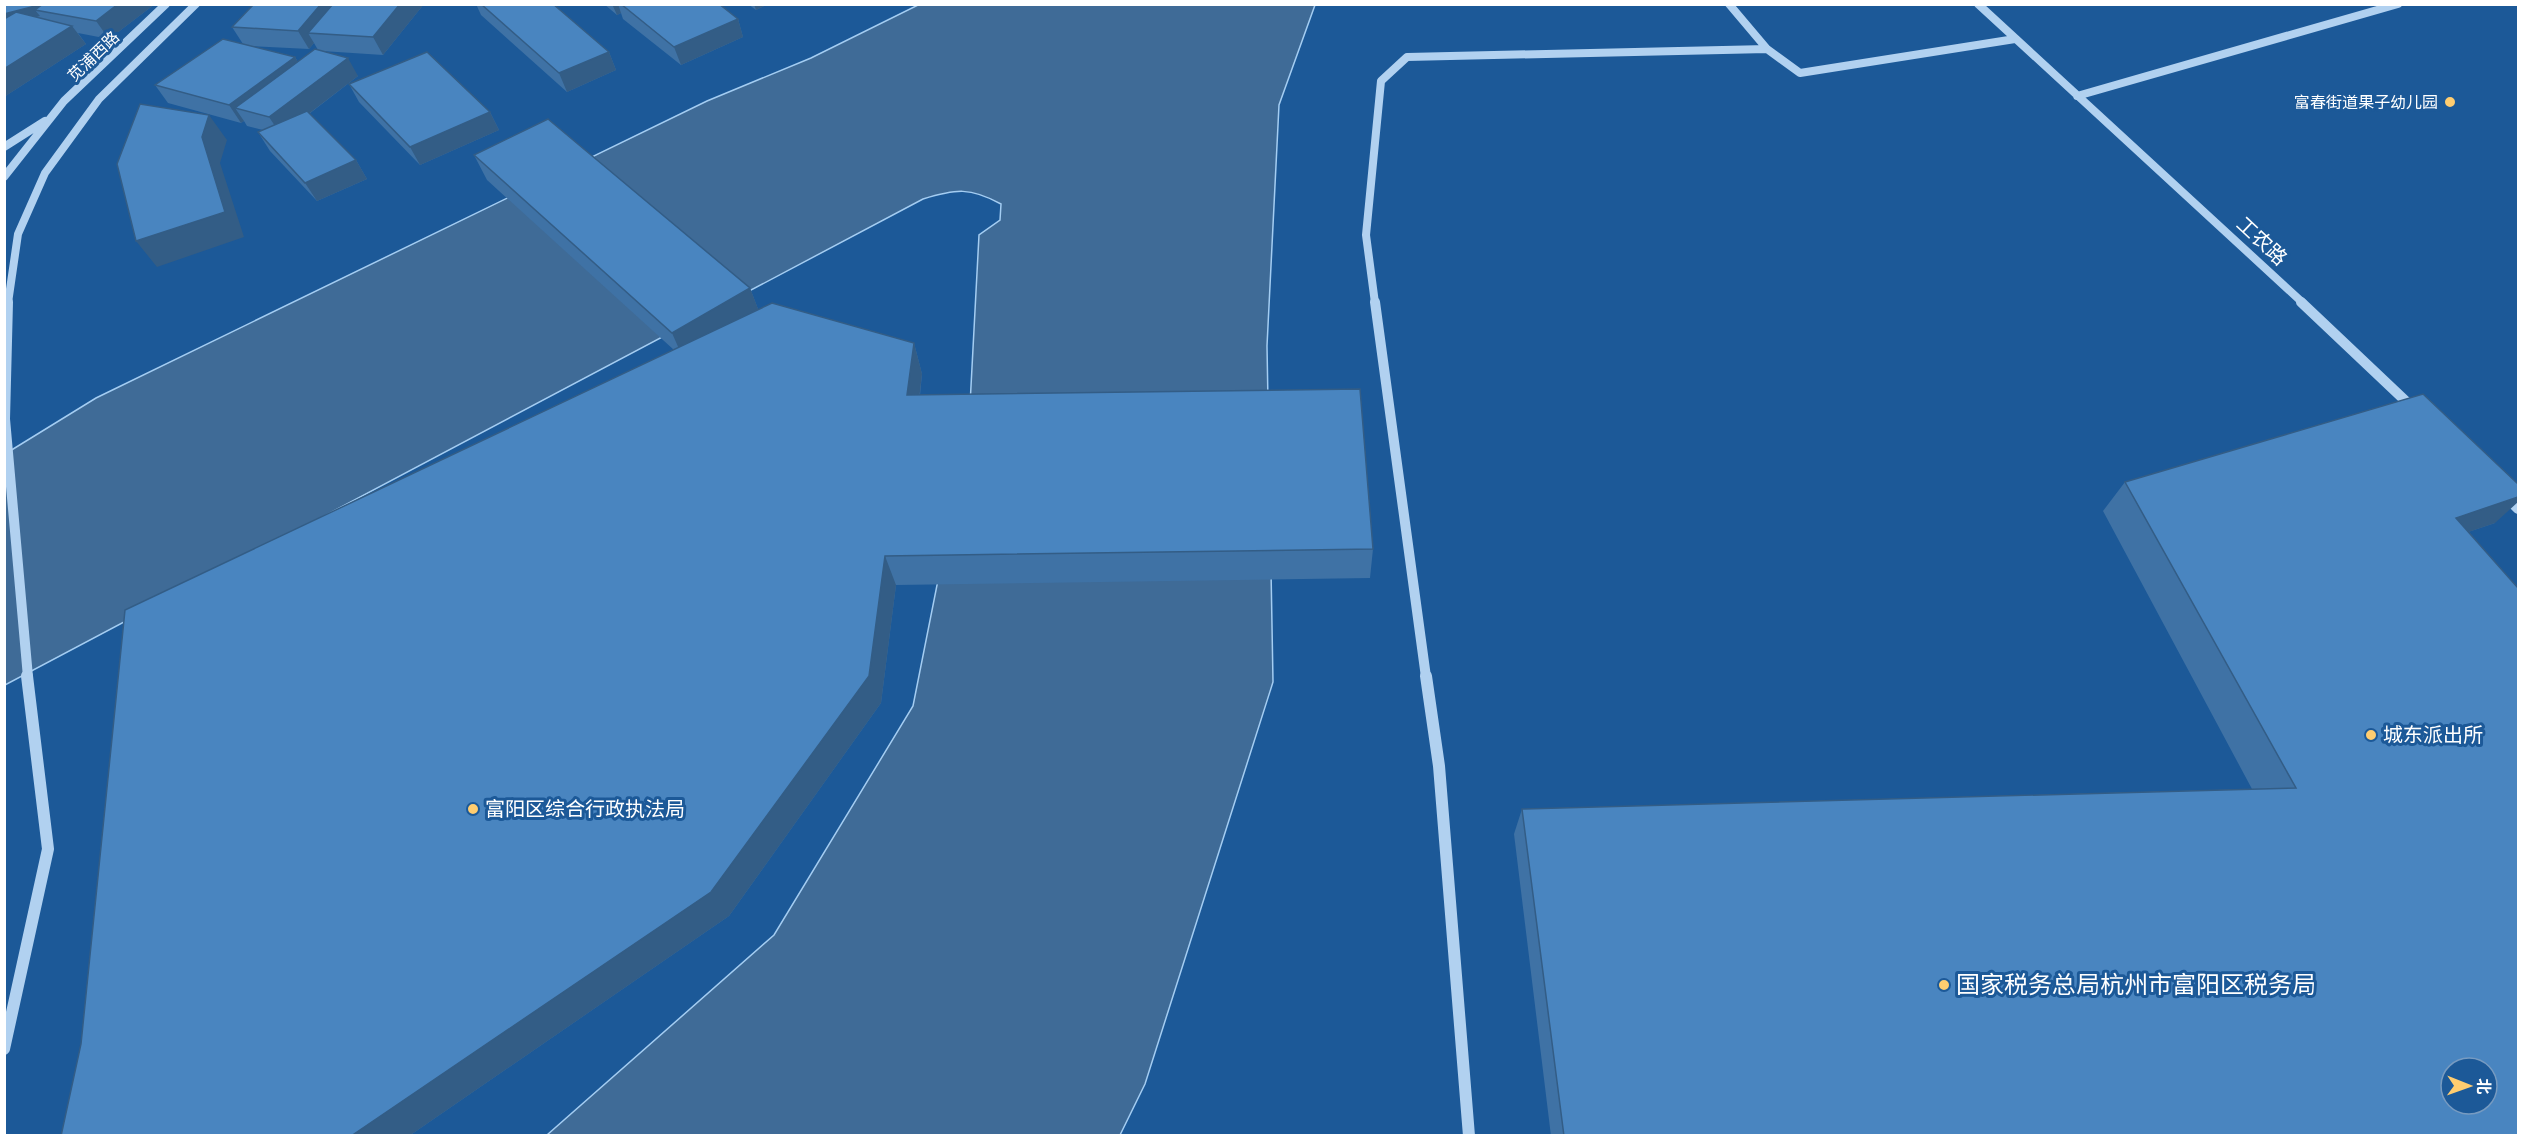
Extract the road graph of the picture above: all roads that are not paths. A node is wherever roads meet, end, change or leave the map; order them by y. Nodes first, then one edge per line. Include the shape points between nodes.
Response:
1 (166, 4) edge
2 (196, 4) edge
3 (1729, 4) edge
4 (1978, 4) edge
5 (2398, 4) edge
6 (2015, 39) junction
7 (1767, 49) junction
8 (2077, 96) junction
9 (53, 115) junction
10 (4, 147) edge
11 (4, 177) edge
12 (2417, 412) edge
13 (5, 419) edge
14 (2502, 493) edge
15 (2518, 509) edge
16 (4, 1049) edge
17 (1469, 1136) edge

1 - 9 street, 苋浦西路
2 - 13 street, 苋浦西路 via 99,99 45,173 18,234 6,314
3 - 7 street
4 - 6 street, 工农路
5 - 8 street
6 - 7 street via 1800,73
6 - 8 street, 工农路
7 - 17 street via 1407,57 1381,81 1366,235 1439,766
8 - 12 street, 工农路
9 - 10 street
9 - 11 street, 苋浦西路
13 - 16 street, 苋浦西路 via 28,683 48,849
14 - 15 street

